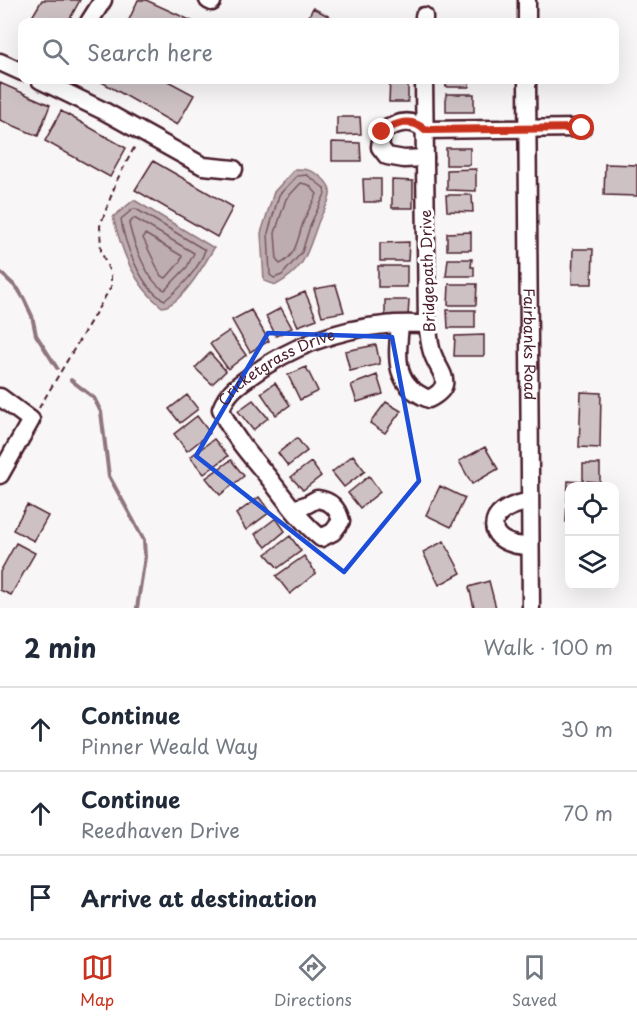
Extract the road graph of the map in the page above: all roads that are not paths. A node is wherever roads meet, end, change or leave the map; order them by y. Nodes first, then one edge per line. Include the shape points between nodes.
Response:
1 (103, 0) edge
2 (527, 0) edge
3 (92, 18) edge
4 (526, 18) edge
5 (0, 62) edge
6 (18, 70) edge
7 (54, 84) edge
8 (424, 84) edge
9 (527, 84) edge
10 (528, 128) junction
11 (582, 128) dead end
12 (425, 130) junction
13 (425, 158) junction
14 (234, 169) dead end
15 (400, 324) junction
16 (427, 324) junction
17 (0, 397) edge
18 (0, 475) edge
19 (529, 502) junction
20 (293, 509) dead end
21 (530, 546) junction
22 (531, 608) edge

1 - 3 street
2 - 4 street
5 - 6 street
7 - 14 street via 203,166
8 - 12 street, Bridgepath Drive
9 - 10 street, Fairbanks Road
10 - 11 street
10 - 12 street
10 - 19 street, Fairbanks Road
12 - 13 street, Bridgepath Drive
12 - 13 street via 412,122 395,124 382,132 380,147 387,156 395,158
13 - 16 street, Bridgepath Drive
15 - 16 street, Cricketgrass Drive
15 - 16 street, Bridgepath Drive via 398,363 403,381 416,394 429,399 440,393 445,384 443,371 432,354
15 - 20 street, Cricketgrass Drive via 343,333 301,346 267,364 226,396 221,409 227,425
17 - 18 street via 31,420
19 - 21 street, Fairbanks Road
19 - 21 street via 508,506 495,522 495,530 504,541
21 - 22 street, Fairbanks Road

